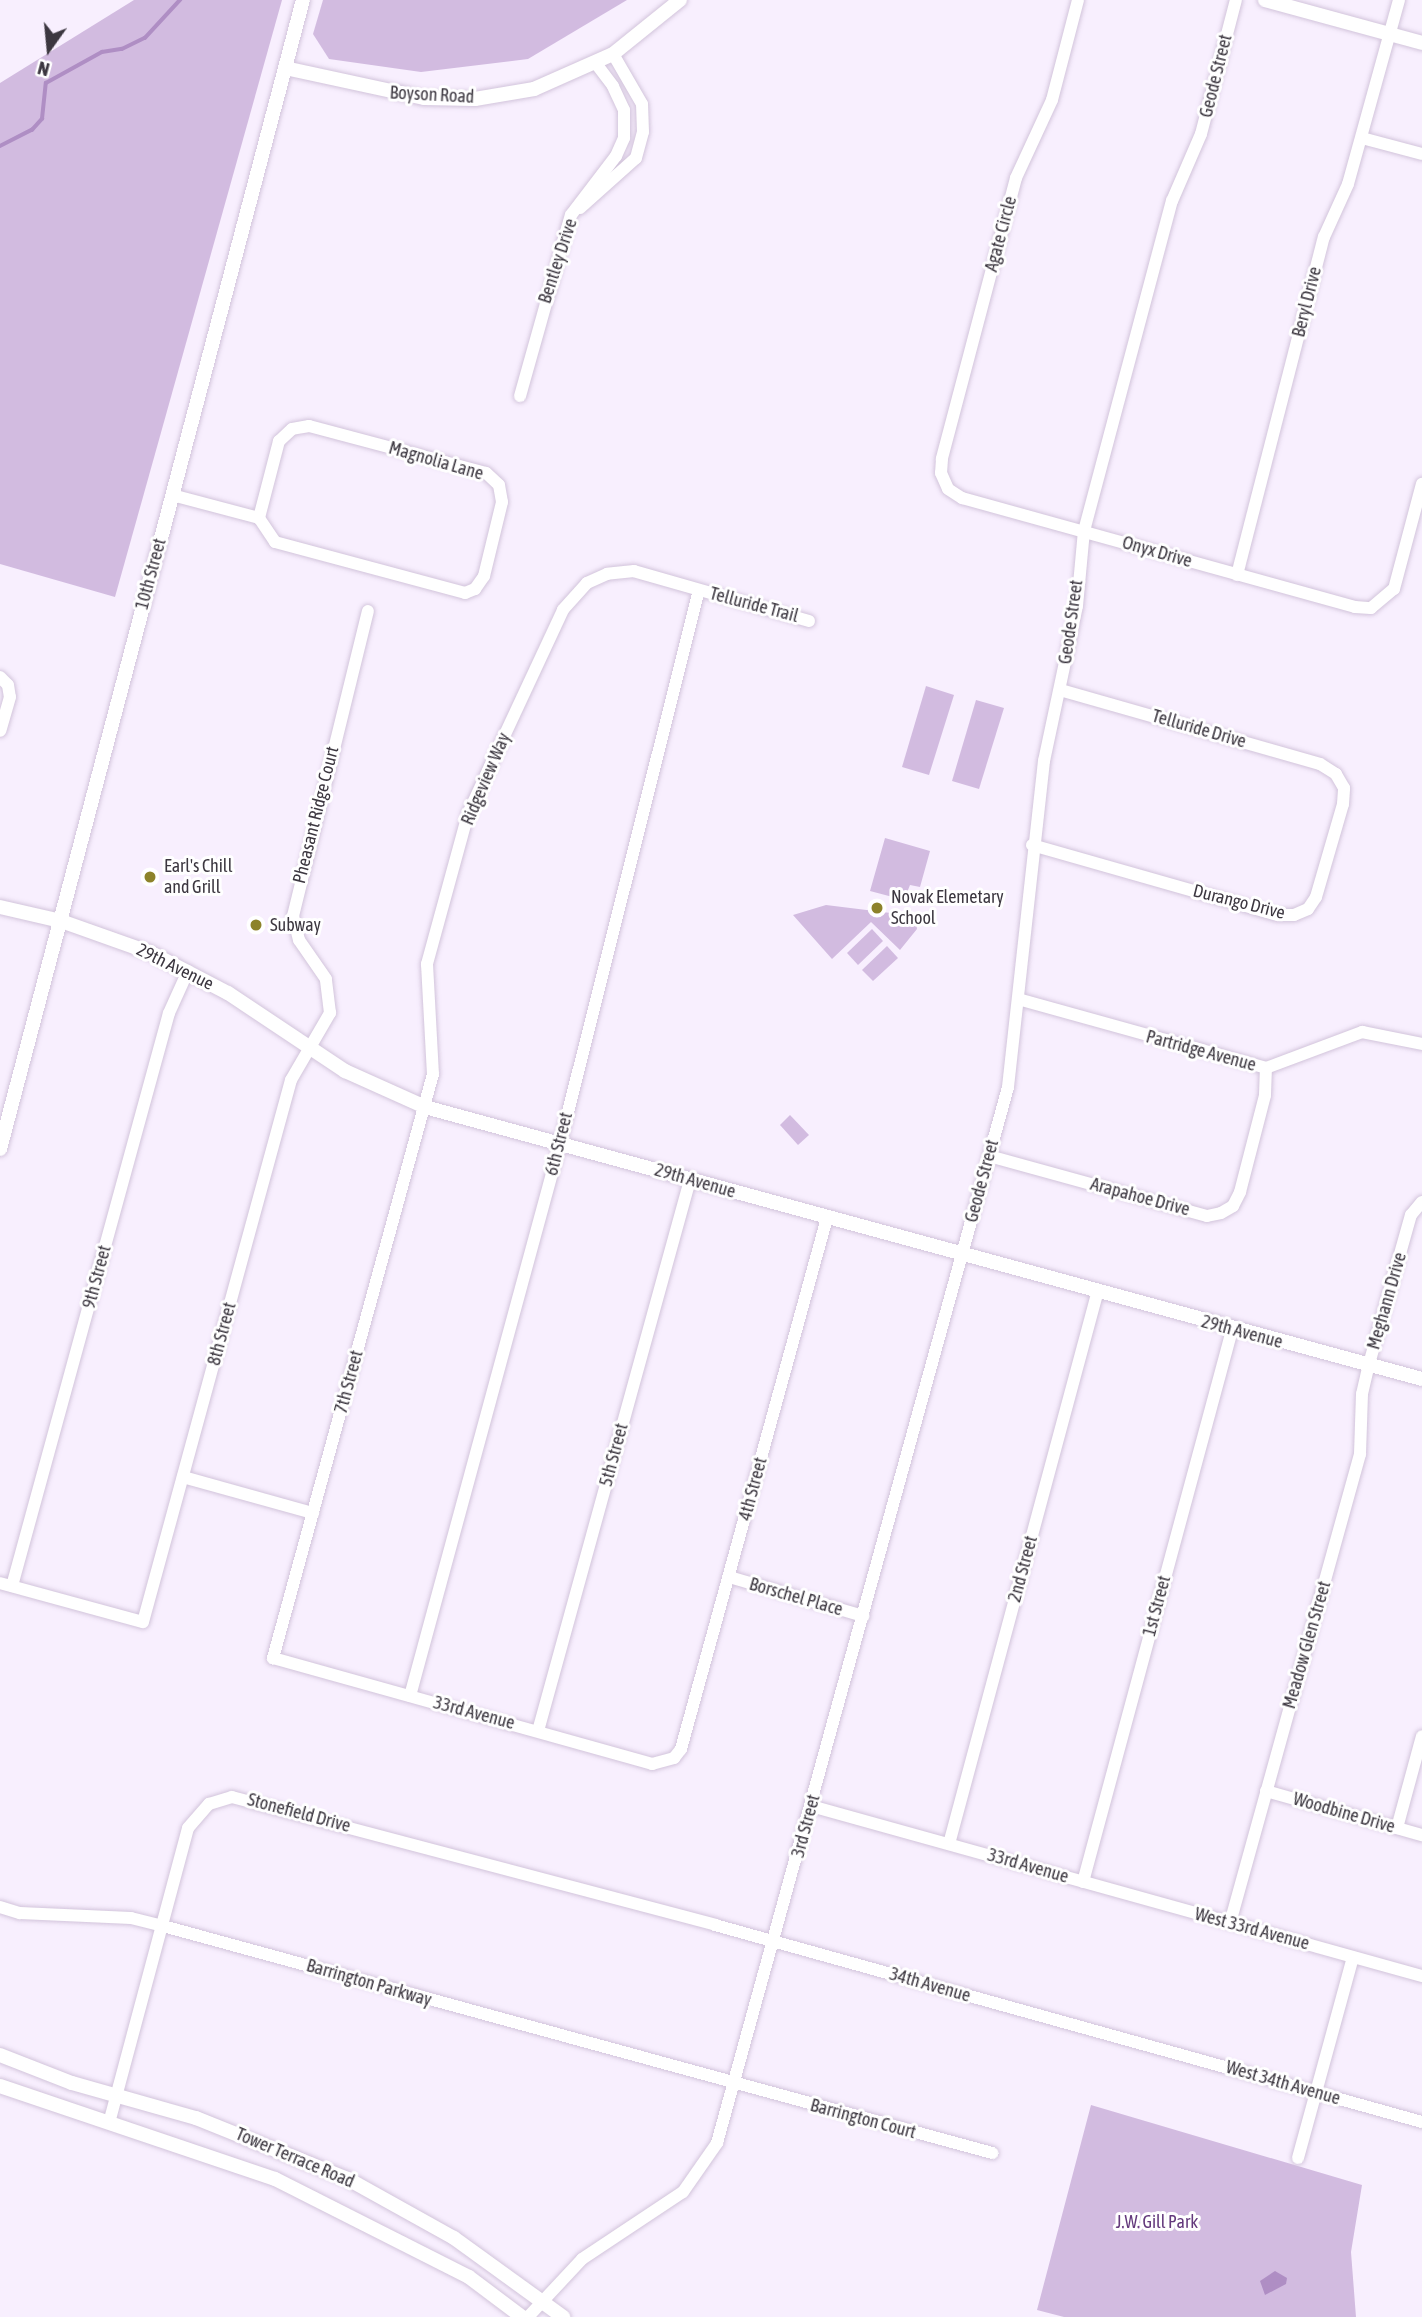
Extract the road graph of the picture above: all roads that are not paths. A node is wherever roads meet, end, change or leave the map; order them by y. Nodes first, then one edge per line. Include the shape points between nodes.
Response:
1 (303, 0) edge
2 (680, 0) edge
3 (1078, 0) edge
4 (1236, 0) edge
5 (1265, 0) edge
6 (1399, 0) edge
7 (1389, 34) junction
8 (1422, 43) edge
9 (613, 54) junction
10 (595, 62) junction
11 (285, 68) junction
12 (1362, 138) junction
13 (1422, 154) edge
14 (571, 215) junction
15 (520, 396) dead end
16 (941, 473) joint
17 (1422, 484) edge
18 (172, 495) junction
19 (259, 518) junction
20 (1084, 531) junction
21 (1237, 575) junction
22 (699, 590) junction
23 (368, 611) dead end
24 (809, 621) dead end
25 (0, 677) edge
26 (1060, 690) junction
27 (0, 731) edge
28 (1336, 774) joint
29 (1032, 845) junction
30 (0, 907) edge
31 (61, 921) junction
32 (188, 971) junction
33 (1018, 999) junction
34 (1422, 1044) edge
35 (306, 1048) junction
36 (1266, 1068) junction
37 (425, 1107) junction
38 (560, 1144) junction
39 (0, 1149) edge
40 (989, 1156) junction
41 (690, 1180) junction
42 (1422, 1202) edge
43 (827, 1218) junction
44 (961, 1256) junction
45 (1097, 1294) junction
46 (1232, 1330) junction
47 (1369, 1364) junction
48 (1422, 1379) edge
49 (183, 1477) junction
50 (313, 1513) junction
51 (729, 1577) junction
52 (6, 1584) edge
53 (863, 1616) junction
54 (273, 1658) joint
55 (410, 1696) junction
56 (538, 1731) junction
57 (1422, 1736) edge
58 (674, 1758) joint
59 (1266, 1791) junction
60 (811, 1806) junction
61 (1397, 1828) junction
62 (1422, 1835) edge
63 (949, 1844) junction
64 (1083, 1882) junction
65 (0, 1907) edge
66 (1230, 1923) junction
67 (715, 1925) joint
68 (163, 1926) junction
69 (774, 1941) junction
70 (1353, 1957) junction
71 (1422, 1976) edge
72 (1144, 2044) joint
73 (0, 2055) edge
74 (734, 2084) junction
75 (0, 2086) edge
76 (1315, 2093) junction
77 (116, 2095) junction
78 (1422, 2122) edge
79 (109, 2123) junction
80 (992, 2153) dead end
81 (1298, 2158) dead end
82 (542, 2300) junction
83 (522, 2317) edge
84 (528, 2317) edge
85 (564, 2317) edge

1 - 11 street, 10th Street
2 - 9 street, Boyson Road
3 - 16 street, Agate Circle via 1052,100 1016,178
4 - 20 street, Geode Street via 1201,134 1172,201
5 - 7 street
6 - 7 street, Beryl Drive
7 - 8 street
7 - 12 street, Beryl Drive
9 - 10 street, Boyson Road
9 - 14 street via 642,104 643,132 636,158
10 - 11 street, Boyson Road via 534,89 475,99 379,92
10 - 14 street, Bentley Drive via 624,110 624,138 616,156
11 - 18 street, 10th Street
12 - 13 street
12 - 21 street, Beryl Drive via 1324,237
14 - 15 street, Bentley Drive
16 - 20 street, Onyx Drive via 948,489 962,498
17 - 21 street, Onyx Drive via 1394,589 1385,601 1371,608
18 - 19 street
18 - 31 street, 10th Street
19 - 19 street, Magnolia Lane via 275,542 465,593 475,589 484,576 502,502 499,485 486,473 309,426 292,429 279,441
20 - 21 street, Onyx Drive
20 - 26 street, Geode Street via 1077,606
22 - 24 street, Telluride Trail
22 - 37 street, Ridgeview Way via 634,571 607,574 587,583 563,610 468,814 427,964 435,1052
22 - 38 street, 6th Street
23 - 35 street, Pheasant Ridge Court via 295,894 293,916 299,940 326,979 331,996 323,1029
25 - 27 street via 8,685 10,697
26 - 28 street, Telluride Drive via 1320,764
26 - 29 street, Geode Street
28 - 29 street, Durango Drive via 1344,788 1343,804 1316,897 1308,909 1294,915 1278,915
29 - 33 street, Geode Street
30 - 31 street, 29th Avenue
31 - 32 street, 29th Avenue
31 - 39 street, 10th Street
32 - 35 street, 29th Avenue
32 - 52 street, 9th Street via 169,1013
33 - 36 street, Partridge Avenue
33 - 40 street, Geode Street via 1007,1087
34 - 36 street, Partridge Avenue via 1362,1032
35 - 37 street, 29th Avenue
35 - 49 street, 8th Street via 291,1080
36 - 40 street, Arapahoe Drive via 1265,1095 1240,1192 1233,1206 1221,1213 1207,1216
37 - 38 street, 29th Avenue
37 - 50 street, 7th Street
38 - 41 street, 29th Avenue
38 - 55 street, 6th Street
40 - 44 street, Geode Street
41 - 43 street, 29th Avenue
41 - 56 street, 5th Street
42 - 47 street, Meghann Drive via 1411,1215
43 - 44 street, 29th Avenue
43 - 51 street, 4th Street
44 - 45 street, 29th Avenue
44 - 53 street, 3rd Street
45 - 46 street, 29th Avenue
45 - 63 street, 2nd Street
46 - 47 street, 29th Avenue
46 - 64 street, 1st Street
47 - 48 street, 29th Avenue
47 - 59 street, Meadow Glen Street via 1362,1394 1360,1454
49 - 50 street
49 - 52 street, 8th Street via 143,1622
50 - 54 street, 7th Street
51 - 53 street, Borschel Place
51 - 58 street, 4th Street via 681,1749
53 - 60 street, 3rd Street
54 - 55 street, 33rd Avenue
55 - 56 street, 33rd Avenue
56 - 58 street, 33rd Avenue via 652,1763
57 - 61 street
59 - 61 street, Woodbine Drive
59 - 66 street, Meadow Glen Street
60 - 63 street, 33rd Avenue
60 - 69 street, 3rd Street
61 - 62 street, Woodbine Drive
63 - 64 street, 33rd Avenue
64 - 66 street, West 33rd Avenue
65 - 68 street, Barrington Parkway via 20,1913 131,1918
66 - 70 street, West 33rd Avenue
67 - 68 street, Stonefield Drive via 232,1797 209,1804 188,1828
67 - 69 street, 34th Avenue
68 - 74 street, Barrington Parkway
68 - 77 street, Stonefield Drive
69 - 72 street, 34th Avenue
69 - 74 street, 3rd Street
70 - 71 street, West 33rd Avenue
70 - 76 street
72 - 76 street, West 34th Avenue
73 - 77 street, Tower Terrace Road
74 - 80 street, Barrington Court
74 - 82 street, 3rd Street via 717,2143 683,2192 582,2259
75 - 79 street, Tower Terrace Road
76 - 78 street, West 34th Avenue
76 - 81 street
77 - 79 street, Stonefield Drive
77 - 82 street, Tower Terrace Road via 196,2118 348,2179 454,2238
79 - 83 street, Tower Terrace Road via 275,2179 374,2225 469,2277
82 - 84 street, 3rd Street
82 - 85 street, Tower Terrace Road

